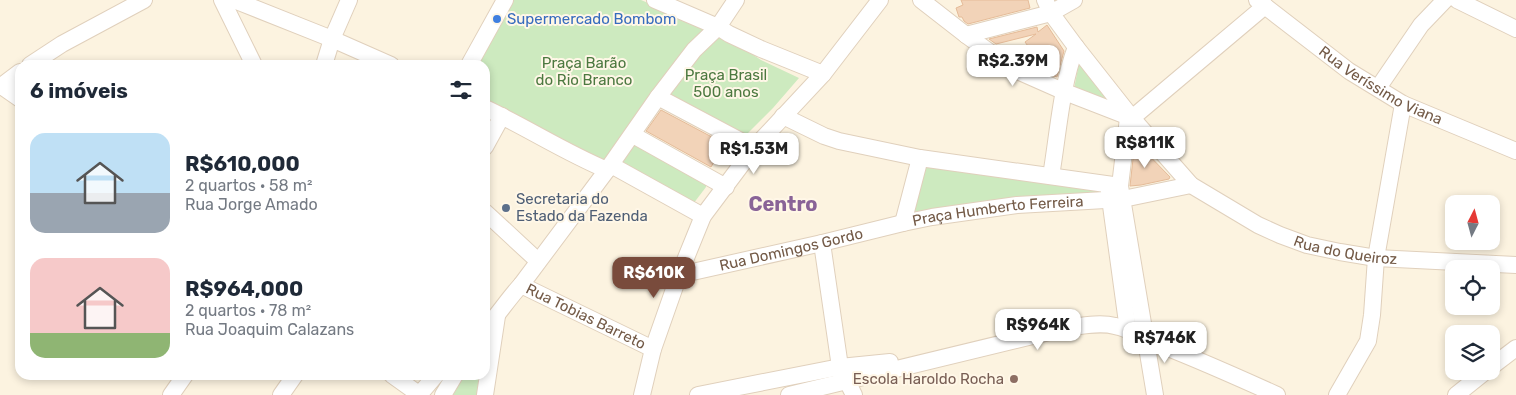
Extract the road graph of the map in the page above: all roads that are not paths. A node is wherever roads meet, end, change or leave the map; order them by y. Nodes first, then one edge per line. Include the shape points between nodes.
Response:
1 (144, 0) edge
2 (222, 0) edge
3 (234, 0) edge
4 (349, 0) edge
5 (505, 0) edge
6 (655, 0) edge
7 (736, 0) edge
8 (880, 0) edge
9 (921, 0) edge
10 (1074, 0) edge
11 (1445, 0) edge
12 (1457, 0) edge
13 (1261, 3) edge
14 (1048, 6) edge
15 (718, 27) junction
16 (1516, 29) edge
17 (966, 35) junction
18 (332, 39) junction
19 (1076, 47) junction
20 (38, 60) edge
21 (252, 60) edge
22 (326, 60) edge
23 (380, 60) edge
24 (472, 60) edge
25 (823, 74) junction
26 (15, 76) edge
27 (0, 86) edge
28 (1378, 88) junction
29 (1064, 92) junction
30 (15, 96) edge
31 (658, 97) junction
32 (1403, 104) junction
33 (490, 110) edge
34 (502, 116) junction
35 (783, 116) junction
36 (1130, 118) junction
37 (633, 134) junction
38 (490, 138) edge
39 (754, 148) junction
40 (1516, 151) edge
41 (920, 158) junction
42 (609, 167) junction
43 (1051, 176) junction
44 (1191, 185) junction
45 (726, 187) junction
46 (1115, 192) junction
47 (703, 216) junction
48 (490, 217) edge
49 (903, 223) junction
50 (822, 243) junction
51 (1376, 258) junction
52 (538, 261) junction
53 (1516, 265) edge
54 (679, 275) junction
55 (521, 285) junction
56 (497, 316) junction
57 (490, 324) edge
58 (1128, 330) junction
59 (1145, 338) junction
60 (1516, 348) edge
61 (653, 349) junction
62 (1500, 360) edge
63 (490, 362) edge
64 (843, 373) junction
65 (182, 380) edge
66 (292, 380) edge
67 (399, 380) edge
68 (432, 380) edge
69 (452, 380) edge
70 (487, 380) edge
71 (1475, 380) edge
72 (171, 395) edge
73 (281, 395) edge
74 (419, 395) edge
75 (443, 395) edge
76 (485, 395) edge
77 (642, 395) edge
78 (698, 395) edge
79 (789, 395) edge
80 (854, 395) edge
81 (1155, 395) edge
82 (1277, 395) edge
83 (1337, 395) edge
84 (1456, 395) edge

1 - 20 street
2 - 21 street
3 - 18 street
4 - 18 street
5 - 24 street
6 - 15 street
7 - 15 street
8 - 25 street
9 - 17 street
10 - 14 street
11 - 28 street via 1421,25
12 - 16 street
13 - 28 street, Rua Veríssimo Viana via 1349,71
13 - 36 street
14 - 17 street
14 - 19 street, Rua do Queiroz
15 - 25 street via 761,50
15 - 31 street via 694,50
17 - 29 street via 1013,69
18 - 22 street
18 - 23 street
19 - 29 street
19 - 36 street, Rua do Queiroz
25 - 35 street
26 - 27 street
27 - 30 street
28 - 32 street, Rua Veríssimo Viana
29 - 36 street
29 - 43 street
31 - 37 street
31 - 39 street
32 - 40 street, Rua Veríssimo Viana
32 - 51 street
33 - 34 street
34 - 38 street
34 - 42 street
35 - 39 street
35 - 41 street via 839,141
36 - 44 street, Rua do Queiroz
36 - 46 street
37 - 42 street
37 - 45 street
39 - 45 street
41 - 43 street, Praça Humberto Ferreira
41 - 49 street, Praça Humberto Ferreira
42 - 47 street
42 - 52 street
43 - 46 street, Praça Humberto Ferreira
44 - 46 street
44 - 51 street, Rua do Queiroz via 1280,235 1308,245
45 - 47 street
46 - 49 street, Praça Humberto Ferreira
46 - 58 street
46 - 59 street
47 - 54 street
48 - 52 street
49 - 50 street, Rua Domingos Gordo
50 - 54 street, Rua Domingos Gordo
50 - 64 street
51 - 53 street, Rua do Queiroz
51 - 83 street via 1368,341
52 - 55 street
54 - 61 street
55 - 56 street
55 - 61 street, Rua Tobias Barreto
56 - 57 street
56 - 63 street
58 - 59 street
58 - 64 street via 1114,325 1066,328 935,360 883,362
59 - 81 street
59 - 82 street
60 - 62 street
61 - 77 street
64 - 78 street
64 - 79 street
64 - 80 street
65 - 72 street
66 - 73 street
67 - 74 street
68 - 74 street
69 - 75 street
70 - 76 street
71 - 84 street

